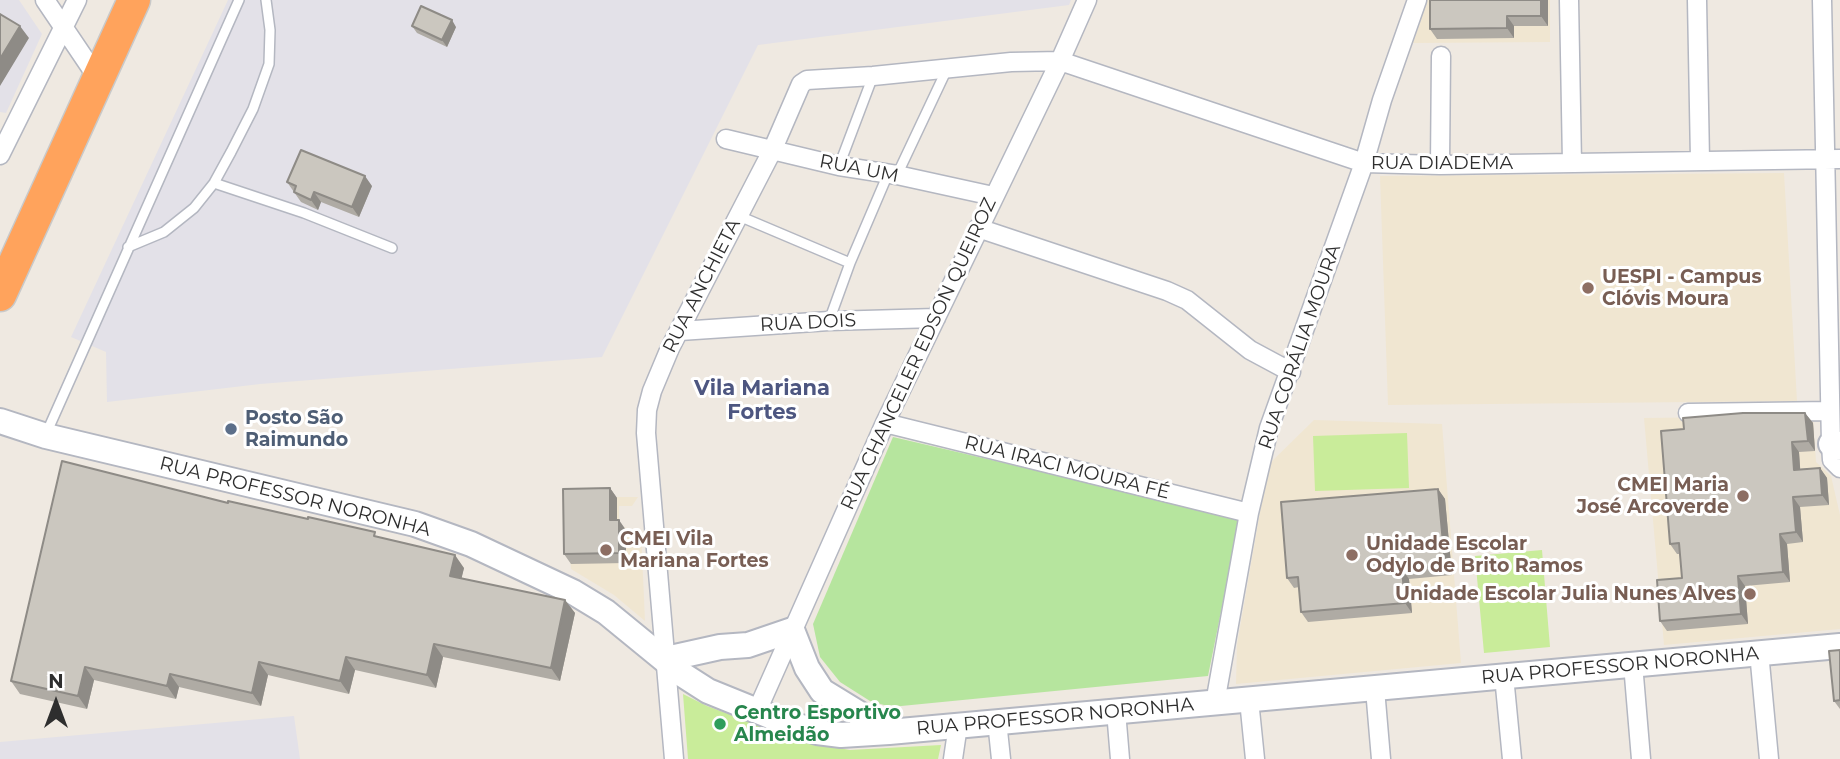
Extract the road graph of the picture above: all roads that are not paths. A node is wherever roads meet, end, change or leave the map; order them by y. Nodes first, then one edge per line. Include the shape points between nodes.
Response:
1 (45, 0) edge
2 (77, 0) edge
3 (134, 0) edge
4 (239, 0) edge
5 (266, 0) edge
6 (1087, 0) edge
7 (1417, 0) edge
8 (1569, 0) edge
9 (1697, 0) edge
10 (1822, 0) edge
11 (64, 27) junction
12 (1441, 56) dead end
13 (1060, 61) junction
14 (948, 67) junction
15 (873, 76) junction
16 (97, 77) junction
17 (726, 139) dead end
18 (772, 151) junction
19 (0, 155) edge
20 (1833, 159) edge
21 (1700, 160) junction
22 (1364, 163) junction
23 (1572, 163) junction
24 (1440, 165) junction
25 (839, 166) junction
26 (892, 175) junction
27 (214, 183) junction
28 (993, 196) junction
29 (738, 216) junction
30 (978, 228) junction
31 (128, 247) junction
32 (392, 248) dead end
33 (849, 263) junction
34 (0, 295) edge
35 (936, 318) junction
36 (829, 321) junction
37 (680, 331) junction
38 (1291, 372) junction
39 (1830, 411) junction
40 (1688, 413) dead end
41 (0, 421) edge
42 (885, 423) junction
43 (46, 436) junction
44 (1835, 444) edge
45 (1840, 468) edge
46 (1250, 513) junction
47 (792, 630) junction
48 (1836, 646) edge
49 (1759, 652) junction
50 (666, 659) junction
51 (1633, 664) junction
52 (1504, 676) junction
53 (1375, 689) junction
54 (1249, 700) junction
55 (1215, 703) junction
56 (757, 711) junction
57 (1116, 711) junction
58 (997, 721) junction
59 (958, 725) junction
60 (888, 733) junction
61 (674, 759) edge
62 (953, 759) edge
63 (1001, 759) edge
64 (1120, 759) edge
65 (1255, 759) edge
66 (1381, 759) edge
67 (1512, 759) edge
68 (1641, 759) edge
69 (1769, 759) edge

1 - 11 street
2 - 11 street
3 - 16 highway
4 - 31 lane
5 - 27 lane via 269,64 253,109
6 - 13 street, RUA CHANCELER EDSON QUEIROZ
7 - 22 street, RUA CORÁLIA MOURA
8 - 23 street
9 - 21 street
10 - 20 street
11 - 16 street
11 - 19 street
12 - 24 street
13 - 14 street, RUA ANCHIETA
13 - 22 street, RUA DIADEMA
13 - 28 street, RUA CHANCELER EDSON QUEIROZ
14 - 15 street, RUA ANCHIETA
14 - 26 lane
15 - 18 street, RUA ANCHIETA via 807,80
15 - 25 lane
16 - 34 highway
17 - 18 street, RUA UM
18 - 25 street, RUA UM
18 - 29 street, RUA ANCHIETA
20 - 21 street, RUA DIADEMA
20 - 39 street
21 - 23 street, RUA DIADEMA
22 - 24 street, RUA DIADEMA
22 - 38 street, RUA CORÁLIA MOURA
23 - 24 street, RUA DIADEMA
25 - 26 street, RUA UM
26 - 28 street, RUA UM
26 - 33 lane
27 - 31 lane via 194,208 164,232
27 - 32 lane
28 - 30 street, RUA CHANCELER EDSON QUEIROZ
29 - 33 lane
29 - 37 street, RUA ANCHIETA
30 - 35 street, RUA CHANCELER EDSON QUEIROZ
30 - 38 street via 1177,295 1250,350
31 - 43 lane
33 - 36 lane
35 - 36 street, RUA DOIS
35 - 42 street, RUA CHANCELER EDSON QUEIROZ
36 - 37 street, RUA DOIS
37 - 50 street, RUA ANCHIETA via 652,391 646,424
38 - 46 street, RUA CORÁLIA MOURA via 1269,428
39 - 40 street
39 - 44 street
41 - 43 street, RUA PROFESSOR NORONHA
42 - 46 street, RUA IRACI MOURA FÉ
42 - 47 street, RUA CHANCELER EDSON QUEIROZ
43 - 50 street, RUA PROFESSOR NORONHA via 415,524 471,544 573,592
44 - 45 street via 1832,460
46 - 55 street, RUA CORÁLIA MOURA
47 - 50 street via 748,645
47 - 56 street, RUA CHANCELER EDSON QUEIROZ
47 - 60 street via 822,691
48 - 49 street, RUA PROFESSOR NORONHA
49 - 51 street, RUA PROFESSOR NORONHA
49 - 69 street
50 - 56 street, RUA PROFESSOR NORONHA via 709,691
50 - 61 street, RUA ANCHIETA
51 - 52 street, RUA PROFESSOR NORONHA
51 - 68 street
52 - 53 street, RUA PROFESSOR NORONHA
52 - 67 street
53 - 54 street, RUA PROFESSOR NORONHA
53 - 66 street
54 - 55 street, RUA PROFESSOR NORONHA
54 - 65 street
55 - 57 street, RUA PROFESSOR NORONHA
56 - 60 street, RUA PROFESSOR NORONHA via 817,732
57 - 58 street, RUA PROFESSOR NORONHA
57 - 64 street
58 - 59 street, RUA PROFESSOR NORONHA
58 - 63 street
59 - 60 street, RUA PROFESSOR NORONHA
59 - 62 street

